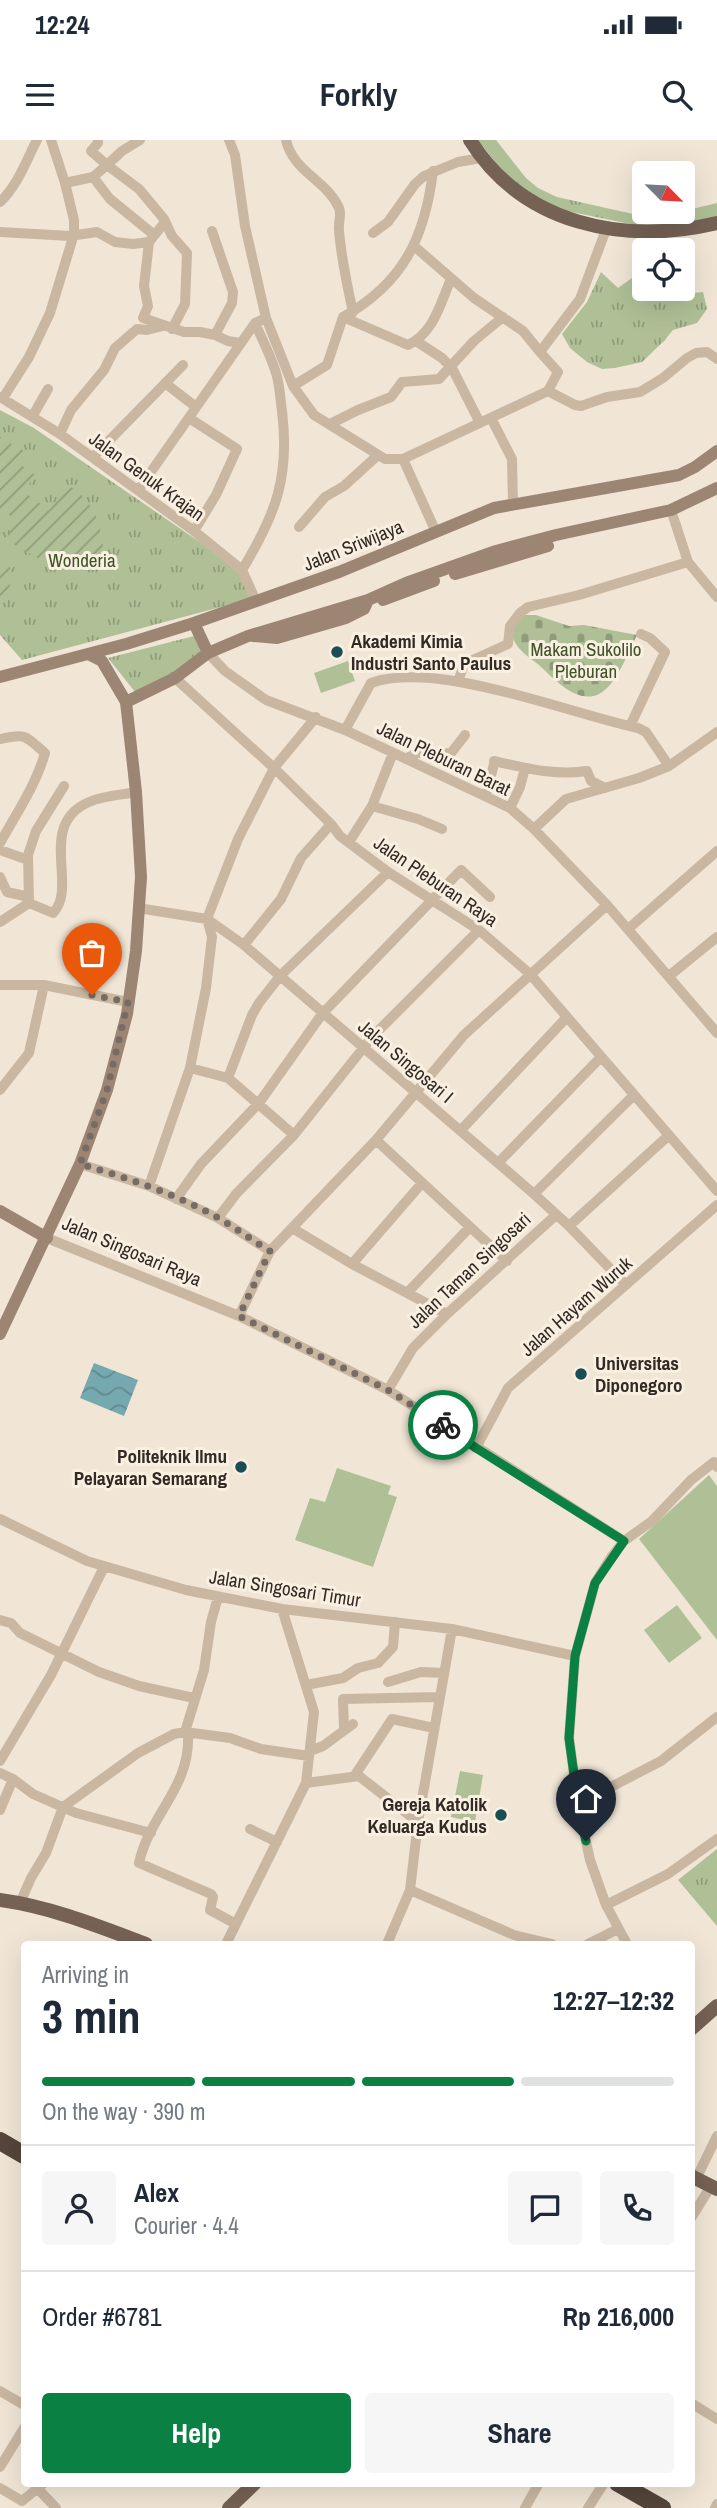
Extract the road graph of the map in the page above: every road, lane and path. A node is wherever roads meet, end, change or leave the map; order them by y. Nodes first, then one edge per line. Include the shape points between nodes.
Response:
1 (37, 140) edge
2 (51, 140) edge
3 (98, 140) edge
4 (140, 140) edge
5 (229, 140) edge
6 (286, 140) edge
7 (471, 140) edge
8 (481, 158) junction
9 (107, 165) junction
10 (433, 171) junction
11 (93, 177) junction
12 (65, 183) junction
13 (0, 202) edge
14 (165, 222) junction
15 (717, 223) edge
16 (607, 227) junction
17 (212, 231) dead end
18 (0, 232) edge
19 (373, 233) dead end
20 (74, 234) junction
21 (151, 238) junction
22 (414, 246) junction
23 (451, 279) junction
24 (353, 312) junction
25 (343, 317) junction
26 (503, 317) junction
27 (260, 320) junction
28 (168, 327) junction
29 (215, 335) junction
30 (416, 341) junction
31 (240, 344) junction
32 (540, 352) junction
33 (717, 359) edge
34 (183, 365) dead end
35 (452, 368) junction
36 (165, 383) junction
37 (293, 386) junction
38 (48, 389) dead end
39 (548, 391) junction
40 (2, 398) edge
41 (196, 407) junction
42 (32, 417) junction
43 (189, 418) junction
44 (491, 418) junction
45 (480, 423) junction
46 (330, 424) junction
47 (60, 434) junction
48 (717, 451) edge
49 (378, 455) junction
50 (93, 457) junction
51 (403, 459) junction
52 (717, 488) edge
53 (139, 489) junction
54 (513, 504) junction
55 (671, 510) junction
56 (299, 527) dead end
57 (194, 531) junction
58 (436, 532) junction
59 (688, 562) junction
60 (242, 570) junction
61 (717, 597) edge
62 (256, 601) junction
63 (194, 623) junction
64 (641, 634) dead end
65 (208, 653) junction
66 (104, 655) junction
67 (0, 677) edge
68 (175, 678) junction
69 (458, 682) junction
70 (126, 702) junction
71 (316, 717) junction
72 (630, 726) junction
73 (345, 730) junction
74 (717, 732) edge
75 (465, 735) dead end
76 (0, 739) edge
77 (393, 753) junction
78 (406, 758) junction
79 (669, 766) junction
80 (274, 768) junction
81 (525, 768) junction
82 (64, 786) dead end
83 (605, 788) junction
84 (136, 792) junction
85 (486, 795) junction
86 (372, 806) junction
87 (510, 808) junction
88 (331, 824) junction
89 (442, 829) dead end
90 (534, 829) junction
91 (349, 842) junction
92 (0, 843) edge
93 (0, 850) edge
94 (717, 851) edge
95 (28, 860) junction
96 (388, 873) junction
97 (0, 877) edge
98 (489, 897) dead end
99 (29, 900) junction
100 (433, 900) junction
101 (607, 905) junction
102 (138, 908) junction
103 (207, 919) junction
104 (0, 922) edge
105 (628, 929) junction
106 (479, 930) junction
107 (717, 937) edge
108 (244, 945) junction
109 (530, 974) junction
110 (280, 976) junction
111 (669, 976) junction
112 (0, 985) edge
113 (44, 985) junction
114 (128, 1002) junction
115 (322, 1014) junction
116 (567, 1017) junction
117 (715, 1025) edge
118 (363, 1048) junction
119 (601, 1057) junction
120 (190, 1068) junction
121 (228, 1078) junction
122 (0, 1090) edge
123 (415, 1091) junction
124 (634, 1095) junction
125 (258, 1102) junction
126 (461, 1130) junction
127 (294, 1135) junction
128 (668, 1136) junction
129 (376, 1140) junction
130 (498, 1163) junction
131 (80, 1164) junction
132 (422, 1183) junction
133 (149, 1186) junction
134 (717, 1191) edge
135 (534, 1194) junction
136 (176, 1199) junction
137 (717, 1205) edge
138 (0, 1211) edge
139 (556, 1215) junction
140 (218, 1218) junction
141 (569, 1226) junction
142 (470, 1227) junction
143 (292, 1228) junction
144 (47, 1238) junction
145 (270, 1251) junction
146 (507, 1261) junction
147 (352, 1264) junction
148 (626, 1285) junction
149 (407, 1293) junction
150 (447, 1314) junction
151 (239, 1316) junction
152 (0, 1334) edge
153 (388, 1390) junction
154 (476, 1448) junction
155 (716, 1463) edge
156 (0, 1519) edge
157 (624, 1541) junction
158 (104, 1567) junction
159 (218, 1597) junction
160 (282, 1609) junction
161 (0, 1620) edge
162 (395, 1622) junction
163 (452, 1629) junction
164 (61, 1655) junction
165 (575, 1656) junction
166 (444, 1674) junction
167 (388, 1682) dead end
168 (306, 1685) junction
169 (439, 1697) junction
170 (194, 1699) junction
171 (717, 1717) edge
172 (434, 1728) junction
173 (187, 1733) junction
174 (309, 1753) junction
175 (0, 1761) edge
176 (0, 1773) edge
177 (355, 1775) junction
178 (13, 1779) junction
179 (306, 1783) junction
180 (578, 1804) junction
181 (63, 1807) junction
182 (0, 1810) edge
183 (418, 1822) junction
184 (250, 1829) dead end
185 (150, 1833) junction
186 (717, 1839) edge
187 (277, 1842) junction
188 (410, 1890) junction
189 (0, 1900) edge
190 (20, 1903) junction
191 (606, 1905) junction
192 (236, 1924) junction
193 (618, 1929) junction
194 (138, 1941) edge
195 (228, 1941) edge
196 (388, 1941) edge
197 (539, 1941) edge
198 (594, 1941) edge
199 (625, 1941) edge
200 (717, 2006) edge
201 (695, 2025) edge
202 (717, 2136) edge
203 (0, 2141) edge
204 (21, 2153) edge
205 (695, 2176) edge
206 (695, 2178) edge
207 (714, 2188) edge
208 (695, 2213) edge
209 (0, 2390) edge
210 (21, 2403) edge
211 (695, 2405) edge
212 (717, 2419) edge
213 (21, 2433) edge
214 (0, 2467) edge
215 (0, 2487) edge
216 (40, 2487) edge
217 (42, 2487) edge
218 (251, 2487) edge
219 (537, 2487) edge
220 (601, 2487) edge
221 (625, 2487) edge
222 (18, 2505) edge
223 (56, 2508) edge
224 (229, 2508) edge
225 (525, 2508) edge
226 (588, 2508) edge
227 (662, 2508) edge

1 - 13 street
2 - 12 street
3 - 9 street via 91,151
4 - 9 street
5 - 27 street via 236,155
6 - 24 street via 301,169 330,191 340,212
7 - 8 main road
8 - 10 street
8 - 16 main road via 531,203 569,219
9 - 11 street
9 - 14 street via 139,189
10 - 19 street via 415,184 388,222
10 - 22 street via 427,213
11 - 12 street
11 - 21 street
12 - 20 street
14 - 21 street
14 - 28 street via 187,253 185,304
15 - 16 main road via 649,232
16 - 32 street via 584,291
17 - 29 street via 233,292
18 - 20 street
20 - 21 street via 97,232 115,242 133,244
20 - 40 street via 51,313
21 - 28 street via 144,286 148,306 143,318
22 - 23 street
22 - 24 street via 398,272
23 - 26 street
23 - 30 street via 432,324
24 - 25 street
25 - 30 street via 404,344
25 - 37 street via 327,365
26 - 32 street via 523,331
26 - 35 street via 474,341
27 - 31 street
27 - 37 street
27 - 60 street via 278,381 285,461 275,505
28 - 29 street
28 - 47 street via 137,329 115,348 104,370 71,410
29 - 31 street
30 - 35 street
31 - 41 street
32 - 39 street via 558,372
33 - 39 street via 707,352 696,353 648,389 585,405 575,405
34 - 36 street
35 - 45 street
35 - 46 street via 436,380 402,382 393,396
36 - 41 street
36 - 50 street
37 - 46 street via 311,412
38 - 42 street
39 - 44 street
40 - 42 street, Jalan Genuk Krajan
41 - 43 street
42 - 47 street, Jalan Genuk Krajan
43 - 53 street
43 - 57 street via 237,449
44 - 45 street
44 - 54 street via 512,459
45 - 51 street
46 - 49 street
47 - 50 street, Jalan Genuk Krajan
48 - 54 main road, Jalan Sriwijaya via 678,475
49 - 51 street
49 - 56 street via 325,497
50 - 53 street, Jalan Genuk Krajan
51 - 58 street
52 - 55 main road
53 - 57 street, Jalan Genuk Krajan
54 - 58 main road, Jalan Sriwijaya
55 - 59 street
55 - 65 main road via 496,551 369,600 248,636
57 - 60 street, Jalan Genuk Krajan
58 - 62 main road, Jalan Sriwijaya
59 - 61 street
59 - 69 street via 528,607 510,626 508,644 464,664
60 - 62 street, Jalan Genuk Krajan
62 - 63 main road, Jalan Sriwijaya
63 - 65 main road
63 - 66 main road, Jalan Sriwijaya
64 - 72 street via 665,652
65 - 68 main road
65 - 71 street, Jalan Pleburan Barat via 266,700
66 - 67 main road via 88,654
66 - 70 main road, Jalan Singosari Raya
68 - 70 main road
68 - 80 street, Jalan Pleburan Raya
69 - 72 street
69 - 73 street via 415,676 374,682
70 - 84 main road, Jalan Singosari Raya
71 - 73 street, Jalan Pleburan Barat
71 - 80 street
72 - 79 street via 646,732
73 - 77 street, Jalan Pleburan Barat
74 - 79 street
75 - 78 street via 451,753 423,751
76 - 92 street via 20,735 45,753
77 - 78 street, Jalan Pleburan Barat
77 - 86 street
78 - 85 street, Jalan Pleburan Barat
79 - 83 street
80 - 88 street, Jalan Pleburan Raya
80 - 103 street via 238,839
81 - 83 street via 569,774 587,771 592,781
81 - 85 street via 494,762
81 - 87 street
82 - 95 street via 36,831
83 - 90 street via 566,799
84 - 99 street via 89,801 72,815 60,836 57,911
84 - 102 main road, Jalan Singosari Raya via 141,877
85 - 87 street, Jalan Pleburan Barat
86 - 89 street
86 - 91 street
87 - 90 street, Jalan Pleburan Barat
88 - 91 street, Jalan Pleburan Raya
88 - 108 street via 301,858 281,899
90 - 101 street, Jalan Pleburan Barat
91 - 96 street, Jalan Pleburan Raya
93 - 95 street
94 - 105 street
95 - 99 street
96 - 100 street, Jalan Pleburan Raya
96 - 110 street
97 - 99 street via 7,892
98 - 100 street via 461,870
99 - 104 street
100 - 106 street, Jalan Pleburan Raya
100 - 115 street
101 - 105 street, Jalan Pleburan Barat
101 - 109 street
102 - 103 street, Jalan Singosari I
102 - 114 main road, Jalan Singosari Raya
103 - 108 street, Jalan Singosari I
103 - 120 street via 212,937
105 - 111 street, Jalan Pleburan Barat
106 - 109 street, Jalan Pleburan Raya
106 - 118 street
107 - 111 street
108 - 110 street, Jalan Singosari I
109 - 116 street, Jalan Pleburan Raya
109 - 123 street via 464,1035
110 - 115 street, Jalan Singosari I
110 - 121 street via 252,1015
111 - 117 street, Jalan Pleburan Barat
112 - 113 street
113 - 114 street
113 - 122 street via 29,1054
114 - 131 main road, Jalan Singosari Raya via 107,1090
115 - 118 street, Jalan Singosari I
115 - 125 street
116 - 119 street, Jalan Pleburan Raya
116 - 126 street
118 - 123 street, Jalan Singosari I
118 - 127 street
119 - 124 street, Jalan Pleburan Raya
119 - 130 street
120 - 121 street
120 - 133 street
121 - 125 street
123 - 126 street, Jalan Singosari I
123 - 129 street
124 - 128 street, Jalan Pleburan Raya
124 - 135 street
125 - 127 street
125 - 136 street via 201,1164
126 - 130 street, Jalan Singosari I
127 - 140 street
128 - 134 street, Jalan Pleburan Raya
128 - 141 street
129 - 132 street
129 - 143 street
130 - 135 street, Jalan Singosari I
131 - 133 street
131 - 144 main road, Jalan Singosari Raya
132 - 142 street
132 - 147 street
133 - 136 street
135 - 139 street, Jalan Singosari I
136 - 140 street
137 - 148 street, Jalan Hayam Wuruk
138 - 144 main road
139 - 141 street, Jalan Singosari I
139 - 146 street, Jalan Taman Singosari
140 - 145 street
141 - 148 street, Jalan Singosari I
142 - 146 street
142 - 149 street
143 - 145 street
143 - 147 street
144 - 151 street, Jalan Singosari Raya
144 - 152 main road
145 - 151 street
146 - 150 street, Jalan Taman Singosari
147 - 149 street
148 - 154 street, Jalan Hayam Wuruk via 508,1388
149 - 150 street
150 - 153 street, Jalan Taman Singosari via 413,1348
151 - 153 street, Jalan Singosari Raya
153 - 154 street, Jalan Singosari Raya
154 - 157 street, Jalan Singosari Raya
155 - 157 street
156 - 158 street, Jalan Singosari Timur
157 - 165 street via 595,1583
158 - 159 street, Jalan Singosari Timur
158 - 164 street
159 - 160 street, Jalan Singosari Timur
159 - 170 street
160 - 162 street, Jalan Singosari Timur
160 - 168 street
161 - 164 street
162 - 163 street, Jalan Singosari Timur
162 - 168 street via 393,1647 378,1663 343,1678
163 - 165 street, Jalan Singosari Timur
163 - 166 street
164 - 170 street via 138,1686
164 - 175 street
165 - 180 street via 569,1738
166 - 167 street via 421,1672
166 - 169 street
168 - 174 street via 314,1712
169 - 172 street
169 - 174 street via 342,1699 348,1727
170 - 173 street
171 - 180 street via 661,1761
172 - 177 street via 391,1719
172 - 183 street
173 - 174 street via 230,1738 261,1749
173 - 181 street via 174,1734 138,1754
173 - 185 street via 181,1780
174 - 179 street
176 - 178 street
177 - 179 street
177 - 183 street
178 - 181 street
178 - 182 street
179 - 187 street
180 - 191 street
181 - 185 street
181 - 190 street
183 - 188 street
184 - 187 street
185 - 192 street via 140,1865 211,1894 210,1910
186 - 191 street via 668,1874
187 - 192 street
188 - 196 street
188 - 197 street via 514,1935
189 - 190 main road
190 - 194 main road
191 - 193 street
192 - 195 street
193 - 198 street
193 - 199 street
200 - 201 main road
202 - 205 street
203 - 204 highway
206 - 207 main road
207 - 208 street
209 - 210 street
211 - 212 street
213 - 214 street
215 - 222 street
216 - 222 street
217 - 223 street
218 - 224 main road
219 - 225 street
220 - 226 street
221 - 227 highway

